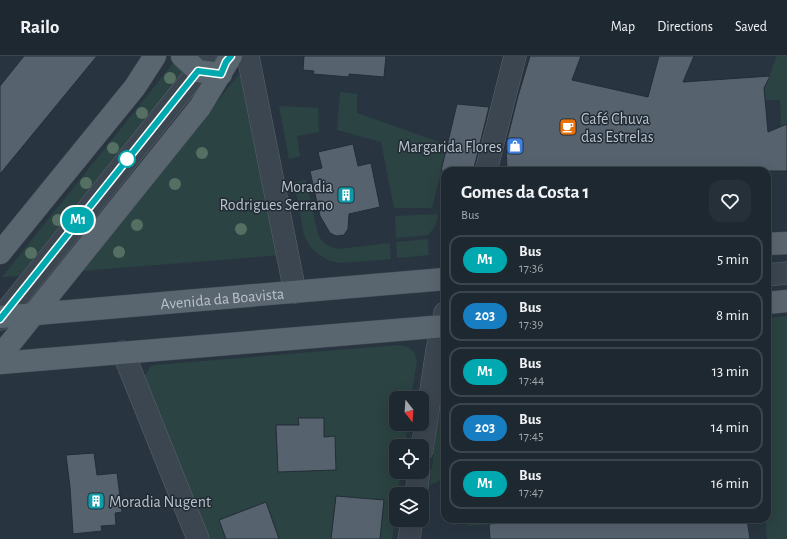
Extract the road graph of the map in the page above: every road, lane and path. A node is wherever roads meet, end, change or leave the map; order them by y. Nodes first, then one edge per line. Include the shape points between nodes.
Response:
1 (155, 56) edge
2 (182, 56) edge
3 (248, 56) edge
4 (515, 56) edge
5 (202, 63) edge
6 (226, 64) edge
7 (487, 167) edge
8 (787, 243) edge
9 (771, 244) edge
10 (0, 253) edge
11 (787, 273) edge
12 (771, 275) edge
13 (441, 279) edge
14 (294, 292) junction
15 (787, 301) edge
16 (771, 303) edge
17 (34, 313) junction
18 (1, 318) edge
19 (441, 322) edge
20 (441, 336) edge
21 (123, 352) junction
22 (0, 356) edge
23 (0, 363) edge
24 (424, 439) edge
25 (411, 527) edge
26 (198, 539) edge
27 (409, 539) edge

1 - 10 main road via 135,87
2 - 5 main road
3 - 14 street
4 - 7 street
5 - 6 main road
5 - 18 street
6 - 17 main road via 200,108
8 - 9 main road
11 - 12 street
13 - 14 main road, Avenida da Boavista
14 - 17 main road, Avenida da Boavista
15 - 16 main road
17 - 18 main road, Avenida da Boavista
17 - 22 main road
19 - 21 main road
20 - 24 street
21 - 23 main road
21 - 26 street
25 - 27 street

